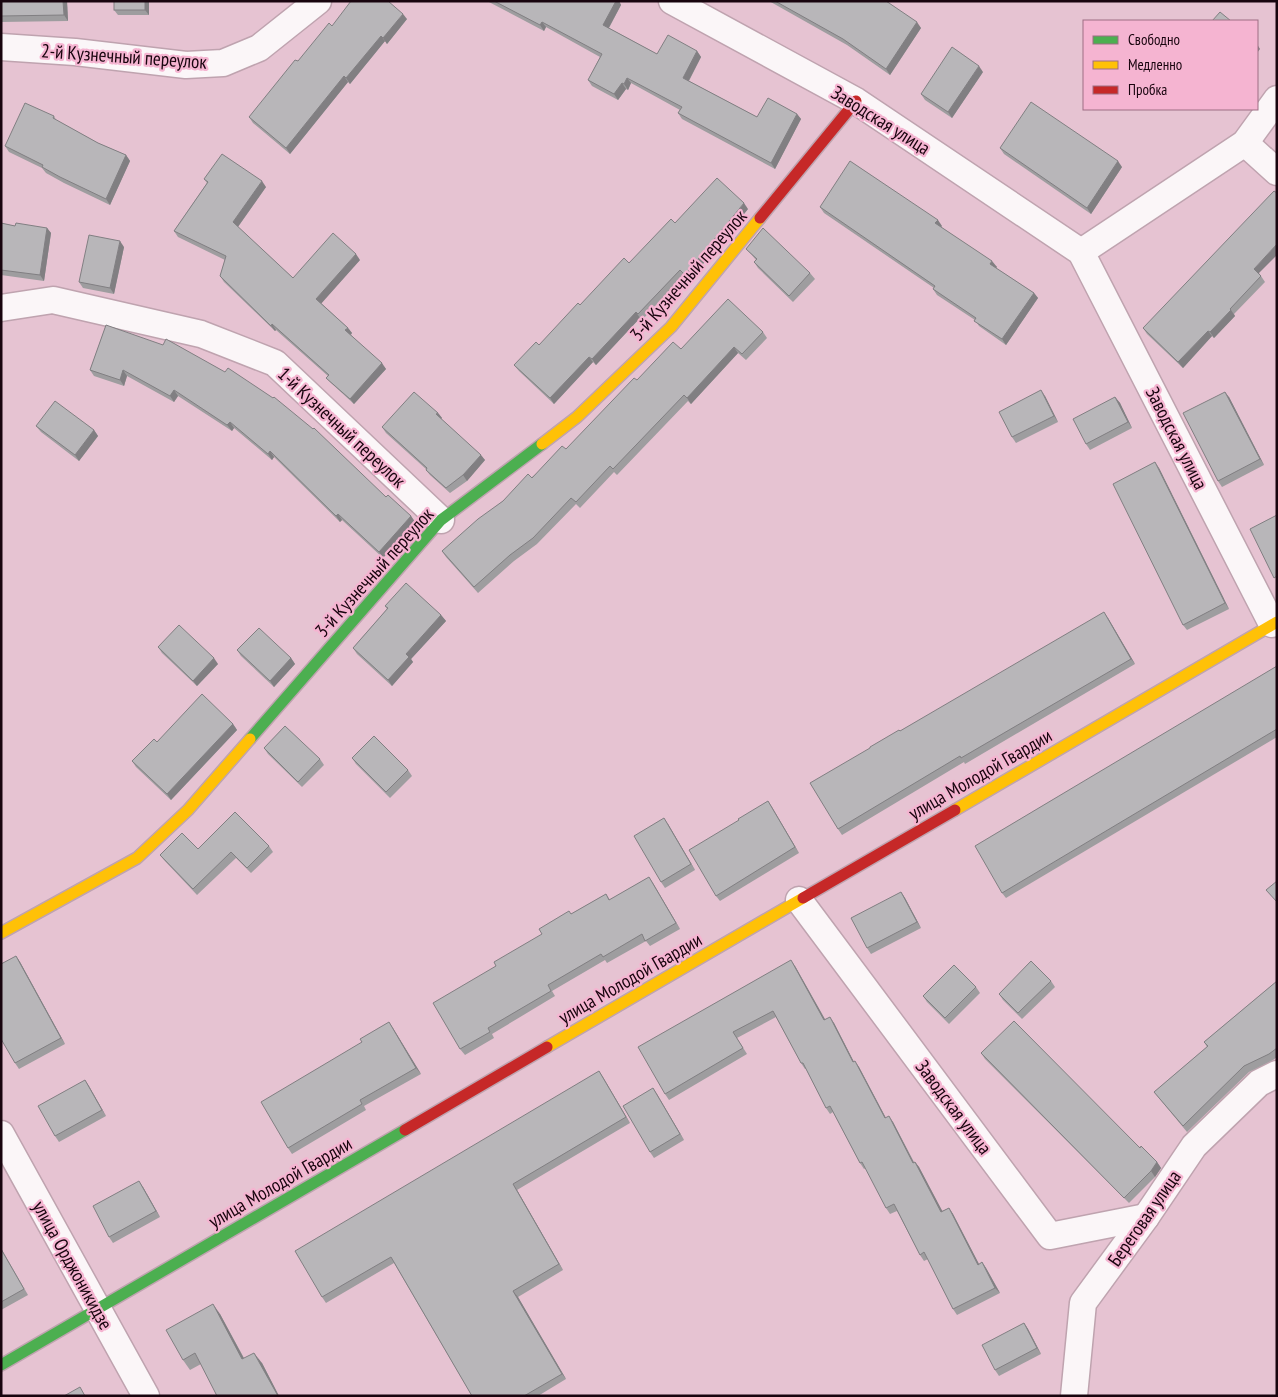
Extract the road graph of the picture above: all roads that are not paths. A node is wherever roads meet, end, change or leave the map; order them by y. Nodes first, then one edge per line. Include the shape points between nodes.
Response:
1 (318, 1) edge
2 (672, 1) edge
3 (1, 47) edge
4 (1277, 99) edge
5 (856, 101) junction
6 (1244, 143) junction
7 (1277, 172) edge
8 (1082, 252) junction
9 (1, 308) edge
10 (441, 520) junction
11 (1275, 623) edge
12 (799, 900) junction
13 (1, 933) edge
14 (1277, 1074) edge
15 (1, 1134) edge
16 (1146, 1217) junction
17 (98, 1309) junction
18 (1, 1365) edge
19 (146, 1396) edge
20 (1074, 1396) edge

1 - 3 street, 2-й Кузнечный переулок via 259,48 223,63 186,65
2 - 5 street, Заводская улица
4 - 6 street
5 - 8 street, Заводская улица
5 - 10 street, 3-й Кузнечный переулок via 671,328 577,417
6 - 7 street
6 - 8 street
8 - 11 street, Заводская улица
9 - 10 street, 1-й Кузнечный переулок via 53,300 201,334 275,363
10 - 13 street, 3-й Кузнечный переулок via 188,810 150,846 137,858
11 - 12 street, улица Молодой Гвардии
12 - 16 street, Заводская улица via 1050,1236
12 - 17 street, улица Молодой Гвардии
14 - 16 street, Береговая улица via 1259,1083 1194,1146
15 - 17 street, улица Орджоникидзе
16 - 20 street, Береговая улица via 1083,1303
17 - 18 street, улица Молодой Гвардии
17 - 19 street, улица Орджоникидзе

